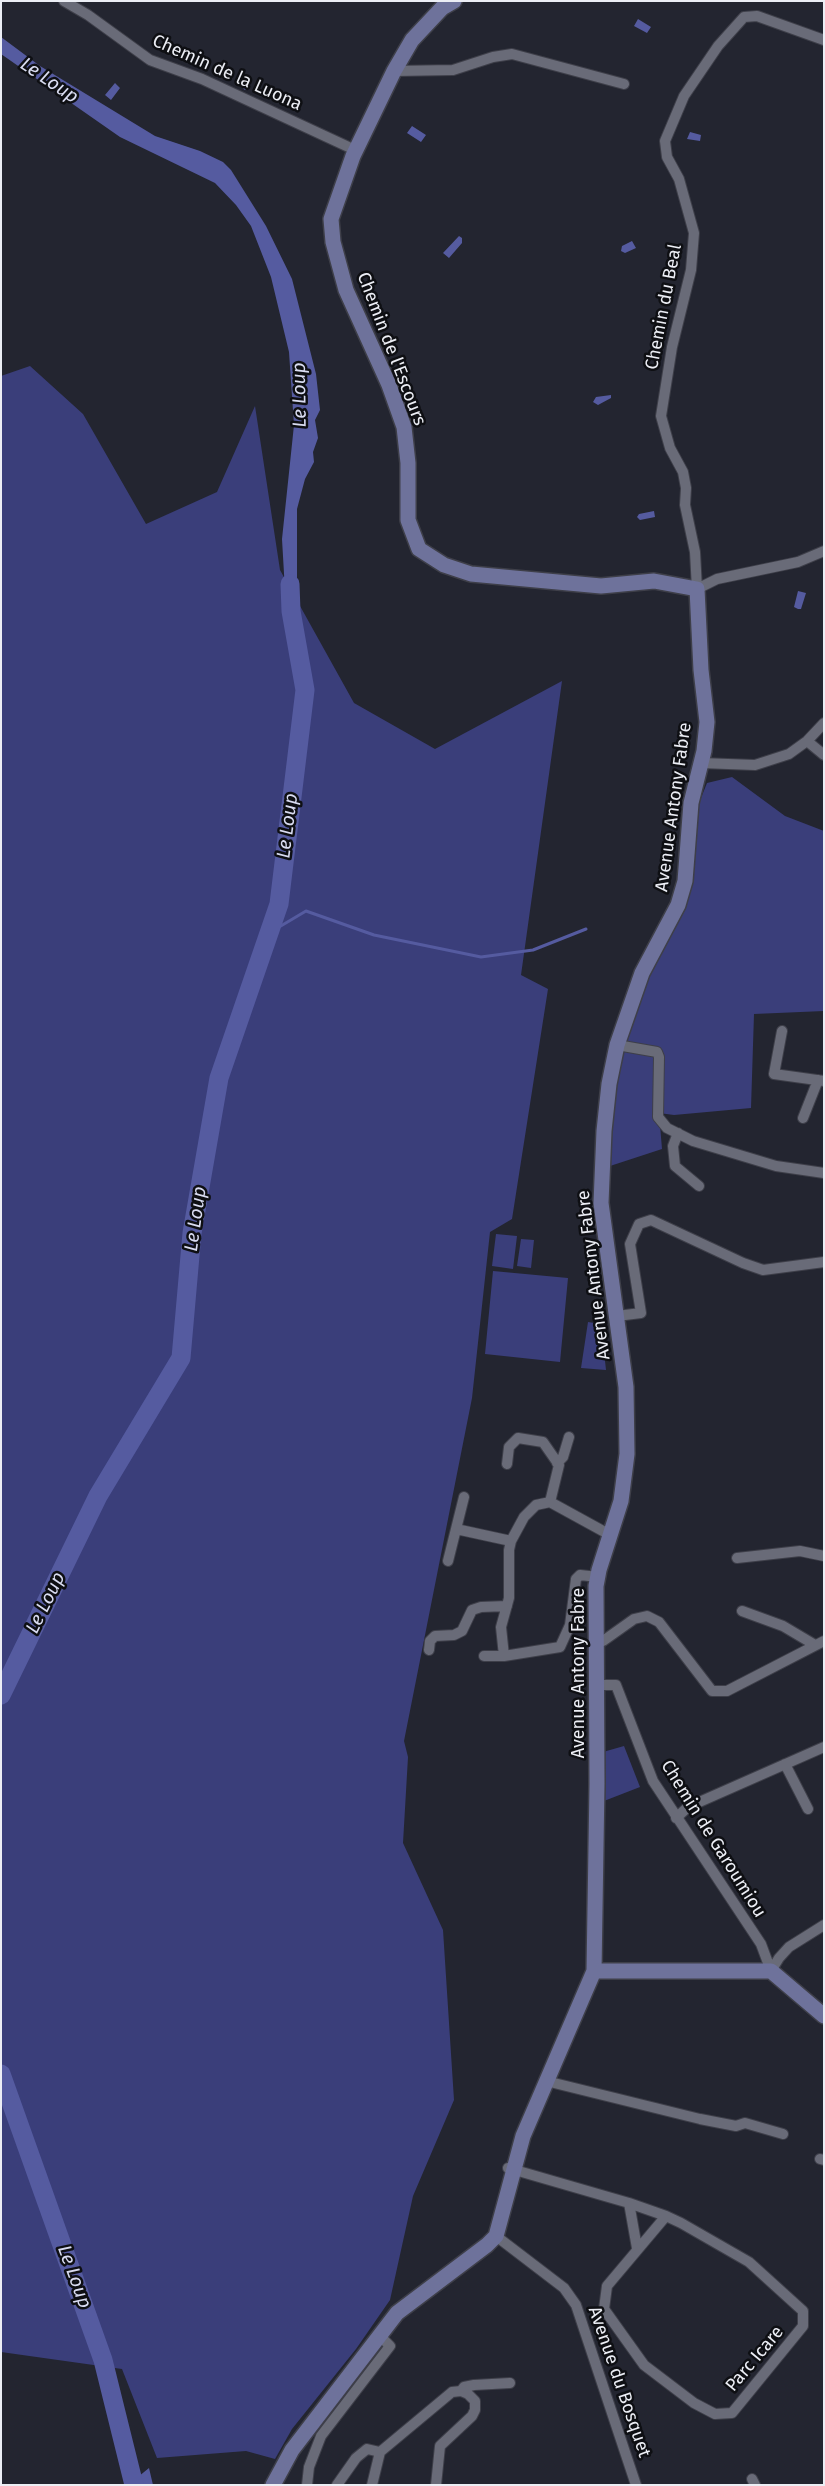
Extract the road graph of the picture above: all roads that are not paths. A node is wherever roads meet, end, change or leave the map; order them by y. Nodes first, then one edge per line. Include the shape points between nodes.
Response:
1 (64, 1) edge
2 (454, 1) edge
3 (824, 40) edge
4 (394, 71) junction
5 (624, 84) dead end
6 (355, 150) junction
7 (824, 550) edge
8 (688, 587) junction
9 (824, 723) edge
10 (807, 741) junction
11 (824, 756) edge
12 (701, 763) junction
13 (782, 1030) dead end
14 (617, 1045) junction
15 (821, 1080) edge
16 (803, 1118) dead end
17 (678, 1133) junction
18 (824, 1173) edge
19 (699, 1186) dead end
20 (824, 1262) edge
21 (617, 1316) junction
22 (569, 1437) dead end
23 (557, 1463) junction
24 (507, 1464) dead end
25 (464, 1497) dead end
26 (550, 1502) junction
27 (456, 1529) junction
28 (612, 1536) junction
29 (511, 1541) junction
30 (824, 1556) edge
31 (737, 1558) dead end
32 (448, 1562) dead end
33 (598, 1577) junction
34 (506, 1606) junction
35 (742, 1611) dead end
36 (596, 1642) junction
37 (819, 1643) edge
38 (429, 1650) dead end
39 (484, 1656) dead end
40 (504, 1656) junction
41 (596, 1685) junction
42 (824, 1747) edge
43 (785, 1764) junction
44 (808, 1809) dead end
45 (676, 1818) junction
46 (824, 1925) edge
47 (594, 1971) junction
48 (771, 1971) junction
49 (821, 2010) edge
50 (546, 2081) junction
51 (782, 2134) dead end
52 (511, 2169) junction
53 (629, 2203) junction
54 (666, 2216) junction
55 (496, 2236) junction
56 (638, 2248) junction
57 (380, 2336) junction
58 (510, 2384) dead end
59 (461, 2391) junction
60 (380, 2452) junction
61 (273, 2485) edge
62 (307, 2485) edge
63 (337, 2485) edge
64 (372, 2485) edge
65 (436, 2485) edge
66 (636, 2485) edge

1 - 6 street, Chemin de la Luona via 150,60 202,79
2 - 4 street, Chemin de l'Escours via 442,8 412,40
3 - 8 street, Chemin du Beal via 757,16 744,17 718,46 684,96 665,141 667,157 679,179 694,233 691,270 660,416 670,448 684,472 685,505 695,552
4 - 5 street via 453,70 512,54
4 - 6 street, Chemin de l'Escours
6 - 8 street, Chemin de l'Escours via 331,219 333,242 346,290 404,427 408,520 419,550 444,565 471,574 602,586 654,581
7 - 8 street via 798,562
8 - 12 street, Avenue Antony Fabre via 707,722
9 - 10 street
10 - 11 street
10 - 12 street via 789,754 755,765
12 - 14 street, Avenue Antony Fabre via 691,803 688,864 678,905 642,973
13 - 15 street via 774,1074
14 - 17 street via 656,1052 659,1057 658,1117 667,1128
14 - 21 street, Avenue Antony Fabre via 604,1131 601,1203
15 - 16 street
17 - 18 street via 776,1166
17 - 19 street via 673,1146 675,1166
20 - 21 street via 764,1270 743,1264 651,1220 639,1224 630,1244 641,1313
21 - 28 street, Avenue Antony Fabre via 626,1387 627,1454 621,1501
22 - 23 street via 563,1457
23 - 24 street via 543,1442 518,1438 509,1447
23 - 26 street
25 - 27 street
26 - 28 street
26 - 29 street via 536,1505 524,1517
27 - 29 street
27 - 32 street
28 - 33 street, Avenue Antony Fabre
29 - 34 street
30 - 31 street via 800,1551
33 - 36 street, Avenue Antony Fabre
33 - 40 street via 580,1576 576,1579 570,1625 560,1647
34 - 38 street via 472,1610 462,1631 435,1636 430,1640
34 - 40 street via 501,1627
35 - 37 street
36 - 37 street via 603,1641 634,1619 647,1616 659,1622 712,1691 727,1691
36 - 41 street, Avenue Antony Fabre
39 - 40 street
41 - 45 street, Chemin de Garoumiou via 616,1685 653,1781
41 - 47 street, Avenue Antony Fabre
42 - 43 street
43 - 44 street
43 - 45 street via 688,1807
45 - 48 street, Chemin de Garoumiou via 761,1944
46 - 48 street via 789,1947
47 - 48 street
47 - 50 street
48 - 49 street
50 - 51 street via 700,2119 736,2126 745,2123
50 - 52 street
52 - 53 street, Parc Icare
52 - 55 street
53 - 54 street, Parc Icare
53 - 56 street
54 - 56 street, Parc Icare
54 - 56 street, Parc Icare via 749,2262 803,2312 803,2326 732,2413 715,2414 644,2365 604,2309 607,2286
55 - 57 street via 406,2305
55 - 66 street, Avenue du Bosquet via 564,2288 576,2305
57 - 61 street via 292,2450
57 - 62 street via 390,2346 321,2436 309,2467
58 - 59 street via 474,2385
59 - 60 street via 452,2392
59 - 65 street via 475,2401 475,2410 440,2446
60 - 63 street via 366,2449
60 - 64 street

